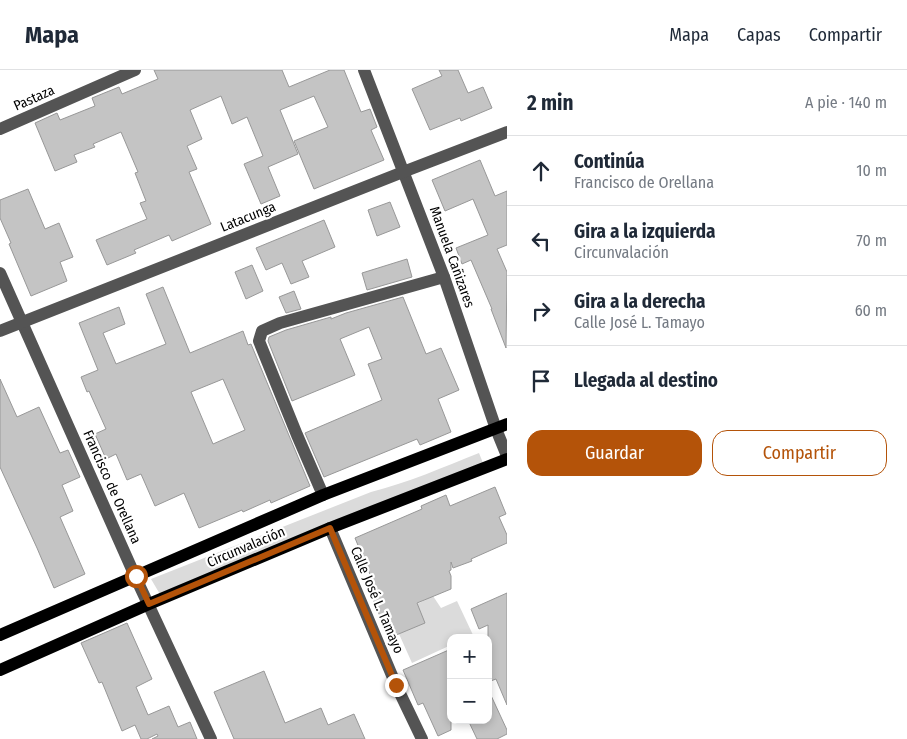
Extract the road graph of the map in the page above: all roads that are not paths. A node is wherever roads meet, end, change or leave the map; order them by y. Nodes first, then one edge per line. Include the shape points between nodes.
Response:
1 (135, 70) edge
2 (364, 70) edge
3 (0, 129) edge
4 (507, 132) edge
5 (403, 172) junction
6 (0, 273) edge
7 (444, 277) junction
8 (23, 322) junction
9 (0, 331) edge
10 (501, 427) edge
11 (507, 457) edge
12 (323, 495) junction
13 (330, 528) junction
14 (136, 576) junction
15 (149, 604) junction
16 (0, 635) edge
17 (0, 670) edge
18 (211, 739) edge
19 (422, 739) edge

1 - 3 street, Pastaza
2 - 5 street, Manuela Cañizares
4 - 5 street, Latacunga
5 - 7 street, Manuela Cañizares
5 - 8 street, Latacunga
6 - 8 street, Francisco de Orellana
7 - 10 street, Manuela Cañizares
7 - 12 street via 262,331 259,341
8 - 9 street, Latacunga
8 - 14 street, Francisco de Orellana
10 - 11 street, Manuela Cañizares
10 - 12 main road, Circunvalación
11 - 13 main road, Circunvalación
12 - 14 main road, Circunvalación
13 - 15 main road, Circunvalación
13 - 19 street, Calle José L. Tamayo
14 - 15 street, Francisco de Orellana
14 - 16 main road, Circunvalación
15 - 17 main road, Circunvalación
15 - 18 street, Francisco de Orellana

